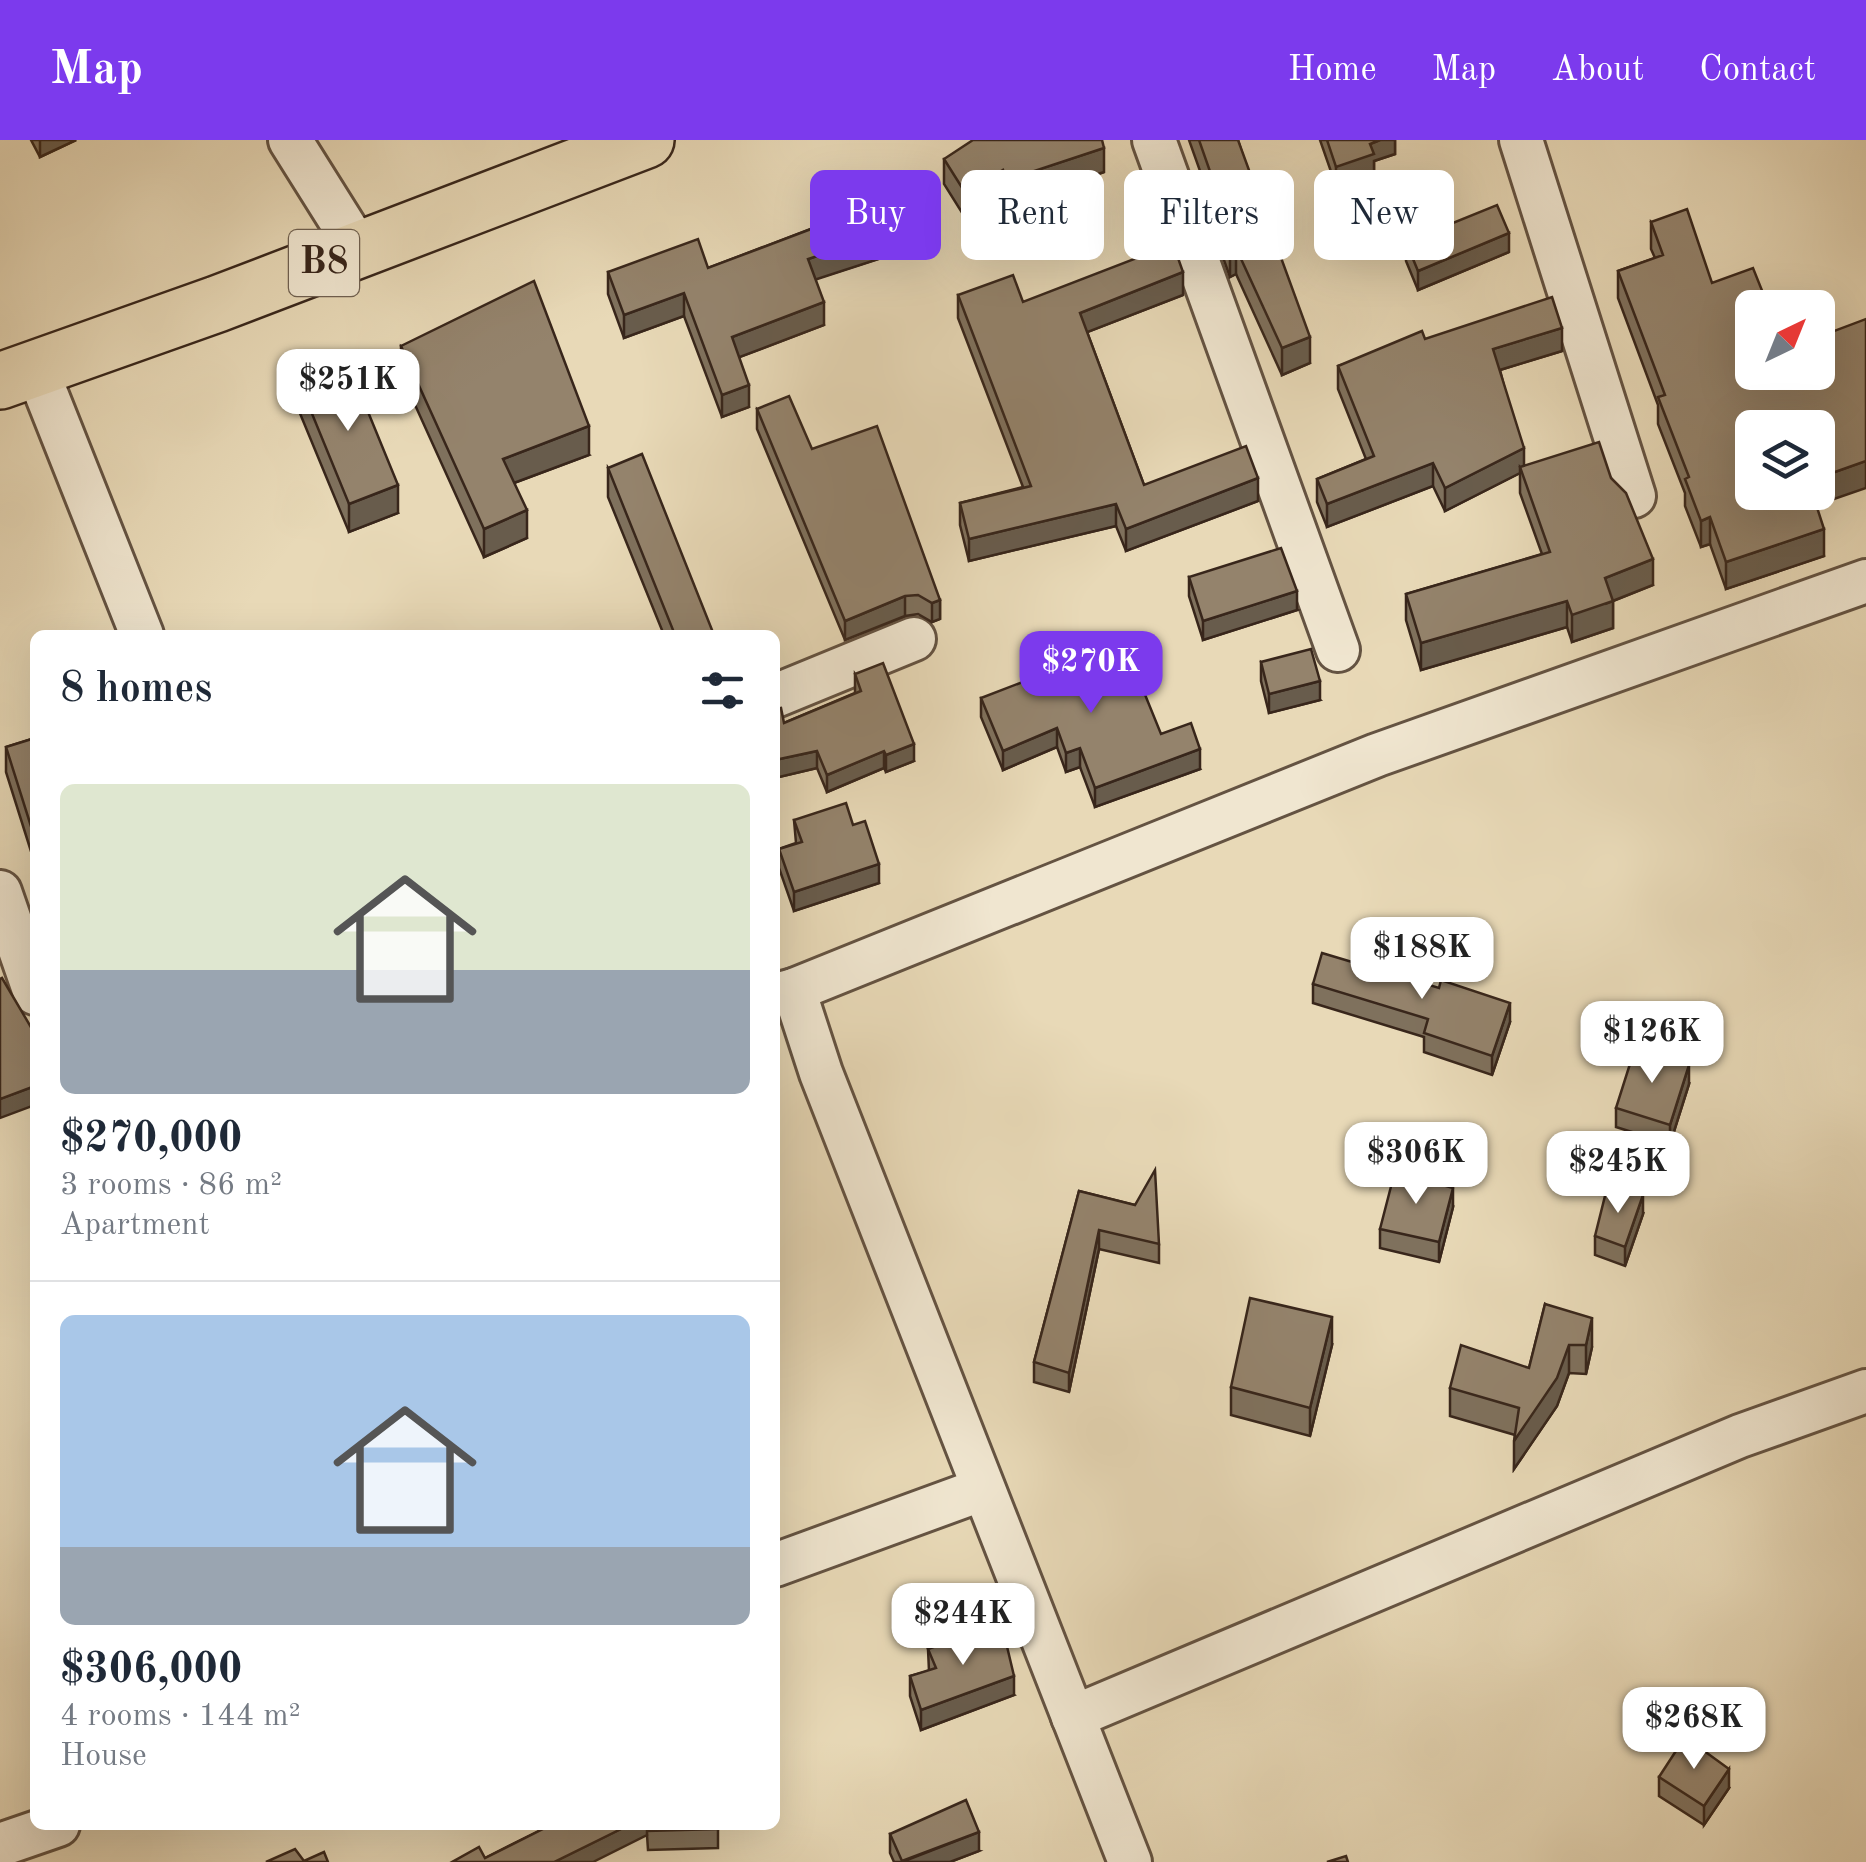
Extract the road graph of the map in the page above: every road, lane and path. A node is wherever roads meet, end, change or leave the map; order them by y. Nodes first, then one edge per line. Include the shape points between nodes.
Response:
1 (290, 140) edge
2 (646, 140) edge
3 (1154, 140) edge
4 (1521, 140) edge
5 (360, 250) junction
6 (18, 375) edge
7 (1634, 496) dead end
8 (1866, 581) edge
9 (140, 630) edge
10 (914, 639) dead end
11 (1338, 650) dead end
12 (780, 694) edge
13 (0, 892) edge
14 (30, 979) edge
15 (784, 992) edge
16 (1866, 1391) edge
17 (983, 1489) junction
18 (780, 1563) edge
19 (1073, 1717) junction
20 (44, 1830) edge
21 (0, 1846) edge
22 (1130, 1862) edge

1 - 5 street
2 - 5 highway, B8
3 - 11 street
4 - 7 street
5 - 6 highway, B8
6 - 9 street
8 - 15 street via 1377,756
10 - 12 street
13 - 14 street
15 - 17 street
16 - 19 street via 1740,1436
17 - 18 street
17 - 19 street
19 - 22 street
20 - 21 street

